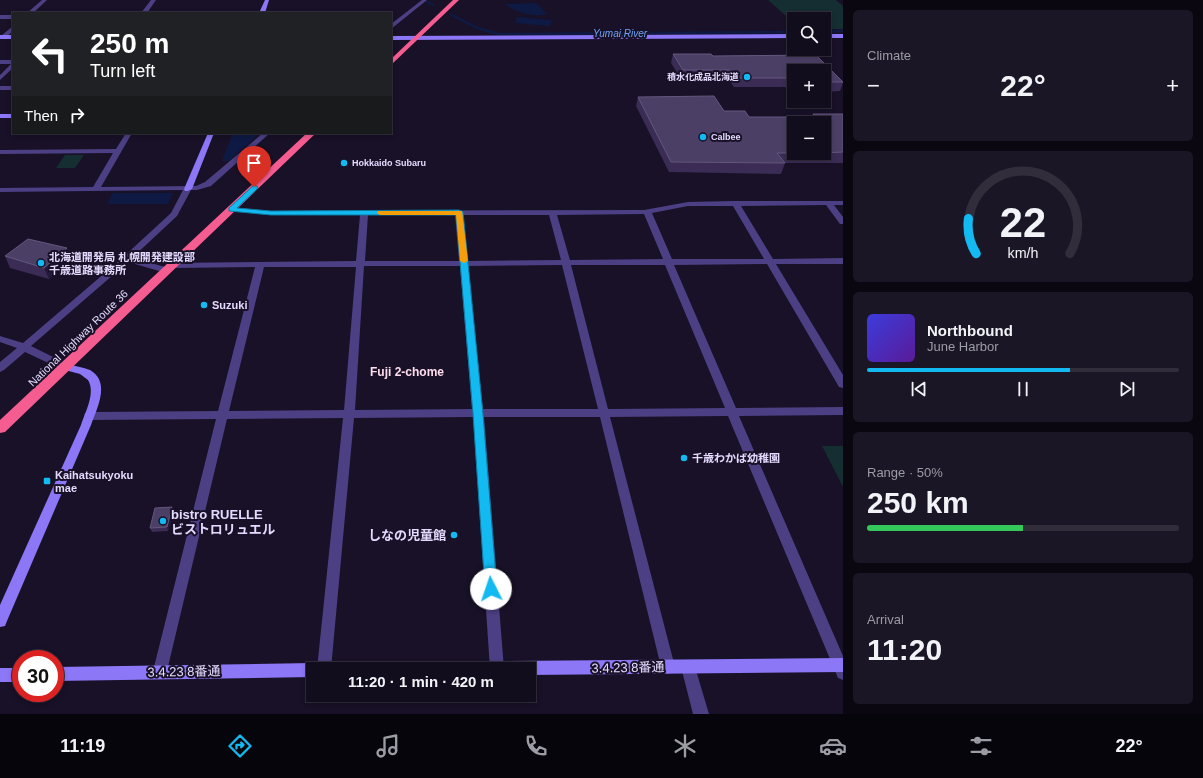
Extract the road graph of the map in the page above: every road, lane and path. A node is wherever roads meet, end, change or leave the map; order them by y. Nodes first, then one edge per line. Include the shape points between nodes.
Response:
1 (45, 0) edge
2 (154, 0) edge
3 (267, 0) edge
4 (425, 0) edge
5 (446, 0) edge
6 (456, 0) edge
7 (435, 10) dead end
8 (31, 12) edge
9 (145, 12) edge
10 (262, 12) edge
11 (0, 17) edge
12 (12, 17) edge
13 (392, 26) edge
14 (12, 29) edge
15 (414, 36) junction
16 (787, 36) edge
17 (831, 36) edge
18 (843, 36) edge
19 (1, 37) edge
20 (12, 37) edge
21 (392, 38) edge
22 (787, 40) edge
23 (831, 40) edge
24 (843, 40) edge
25 (402, 41) joint
26 (0, 62) edge
27 (12, 62) edge
28 (392, 62) edge
29 (12, 66) edge
30 (0, 78) edge
31 (0, 88) edge
32 (12, 88) edge
33 (0, 116) edge
34 (12, 116) edge
35 (128, 134) edge
36 (211, 134) edge
37 (266, 134) edge
38 (311, 134) edge
39 (118, 151) junction
40 (0, 152) edge
41 (188, 189) junction
42 (0, 190) edge
43 (95, 190) junction
44 (843, 202) edge
45 (736, 203) junction
46 (828, 203) junction
47 (231, 209) junction
48 (647, 211) junction
49 (459, 212) junction
50 (552, 212) junction
51 (364, 213) junction
52 (843, 222) edge
53 (126, 259) junction
54 (768, 261) junction
55 (843, 261) edge
56 (566, 262) junction
57 (668, 262) junction
58 (464, 263) junction
59 (260, 264) junction
60 (361, 264) junction
61 (170, 268) junction
62 (0, 339) edge
63 (24, 347) junction
64 (65, 367) junction
65 (0, 368) edge
66 (843, 384) edge
67 (843, 411) edge
68 (732, 412) junction
69 (603, 413) junction
70 (349, 414) junction
71 (478, 414) junction
72 (223, 415) junction
73 (89, 416) junction
74 (0, 428) edge
75 (0, 620) edge
76 (325, 662) edge
77 (496, 662) edge
78 (668, 667) junction
79 (688, 667) junction
80 (842, 668) edge
81 (536, 669) edge
82 (306, 670) edge
83 (160, 671) junction
84 (64, 674) edge
85 (12, 675) edge
86 (0, 676) edge
87 (701, 714) edge

1 - 8 street
2 - 9 street
3 - 10 street
4 - 13 street
5 - 7 highway
6 - 15 highway
11 - 12 street
14 - 19 street
15 - 16 street
15 - 22 street
15 - 25 highway
15 - 28 highway
17 - 18 street
19 - 20 street
21 - 25 street
23 - 24 street
26 - 27 street
29 - 30 street
31 - 32 street
33 - 34 street
35 - 39 street
36 - 41 street
37 - 41 street via 208,184
38 - 47 highway, National Highway Route 36
39 - 40 street
39 - 43 street
41 - 43 street
41 - 53 street via 174,214
42 - 43 street
44 - 46 street
45 - 46 street
45 - 48 street via 688,204
45 - 54 street
46 - 52 street
47 - 51 street via 271,213
47 - 61 highway, National Highway Route 36
48 - 50 street
48 - 57 street
49 - 50 street
49 - 51 street
49 - 58 street
50 - 56 street
51 - 60 street
53 - 61 street
53 - 63 street
54 - 55 street
54 - 57 street
54 - 66 street
56 - 57 street
56 - 58 street
56 - 69 street
57 - 68 street
58 - 60 street
58 - 71 street
59 - 60 street
59 - 61 street
59 - 72 street
60 - 70 street
61 - 64 highway, National Highway Route 36
62 - 63 street
63 - 64 street
63 - 65 street
64 - 73 street via 87,373 95,380 96,393
64 - 74 highway, National Highway Route 36
67 - 68 street
68 - 69 street
68 - 80 street
69 - 71 street
69 - 78 street
70 - 71 street
70 - 72 street
70 - 76 street
71 - 77 street
72 - 73 street
72 - 83 street
73 - 75 street
78 - 79 street, 3.4.23 8番通
78 - 81 street, 3.4.23 8番通
79 - 80 street, 3.4.23 8番通
79 - 87 street
82 - 83 street, 3.4.23 8番通
83 - 84 street, 3.4.23 8番通
85 - 86 street

